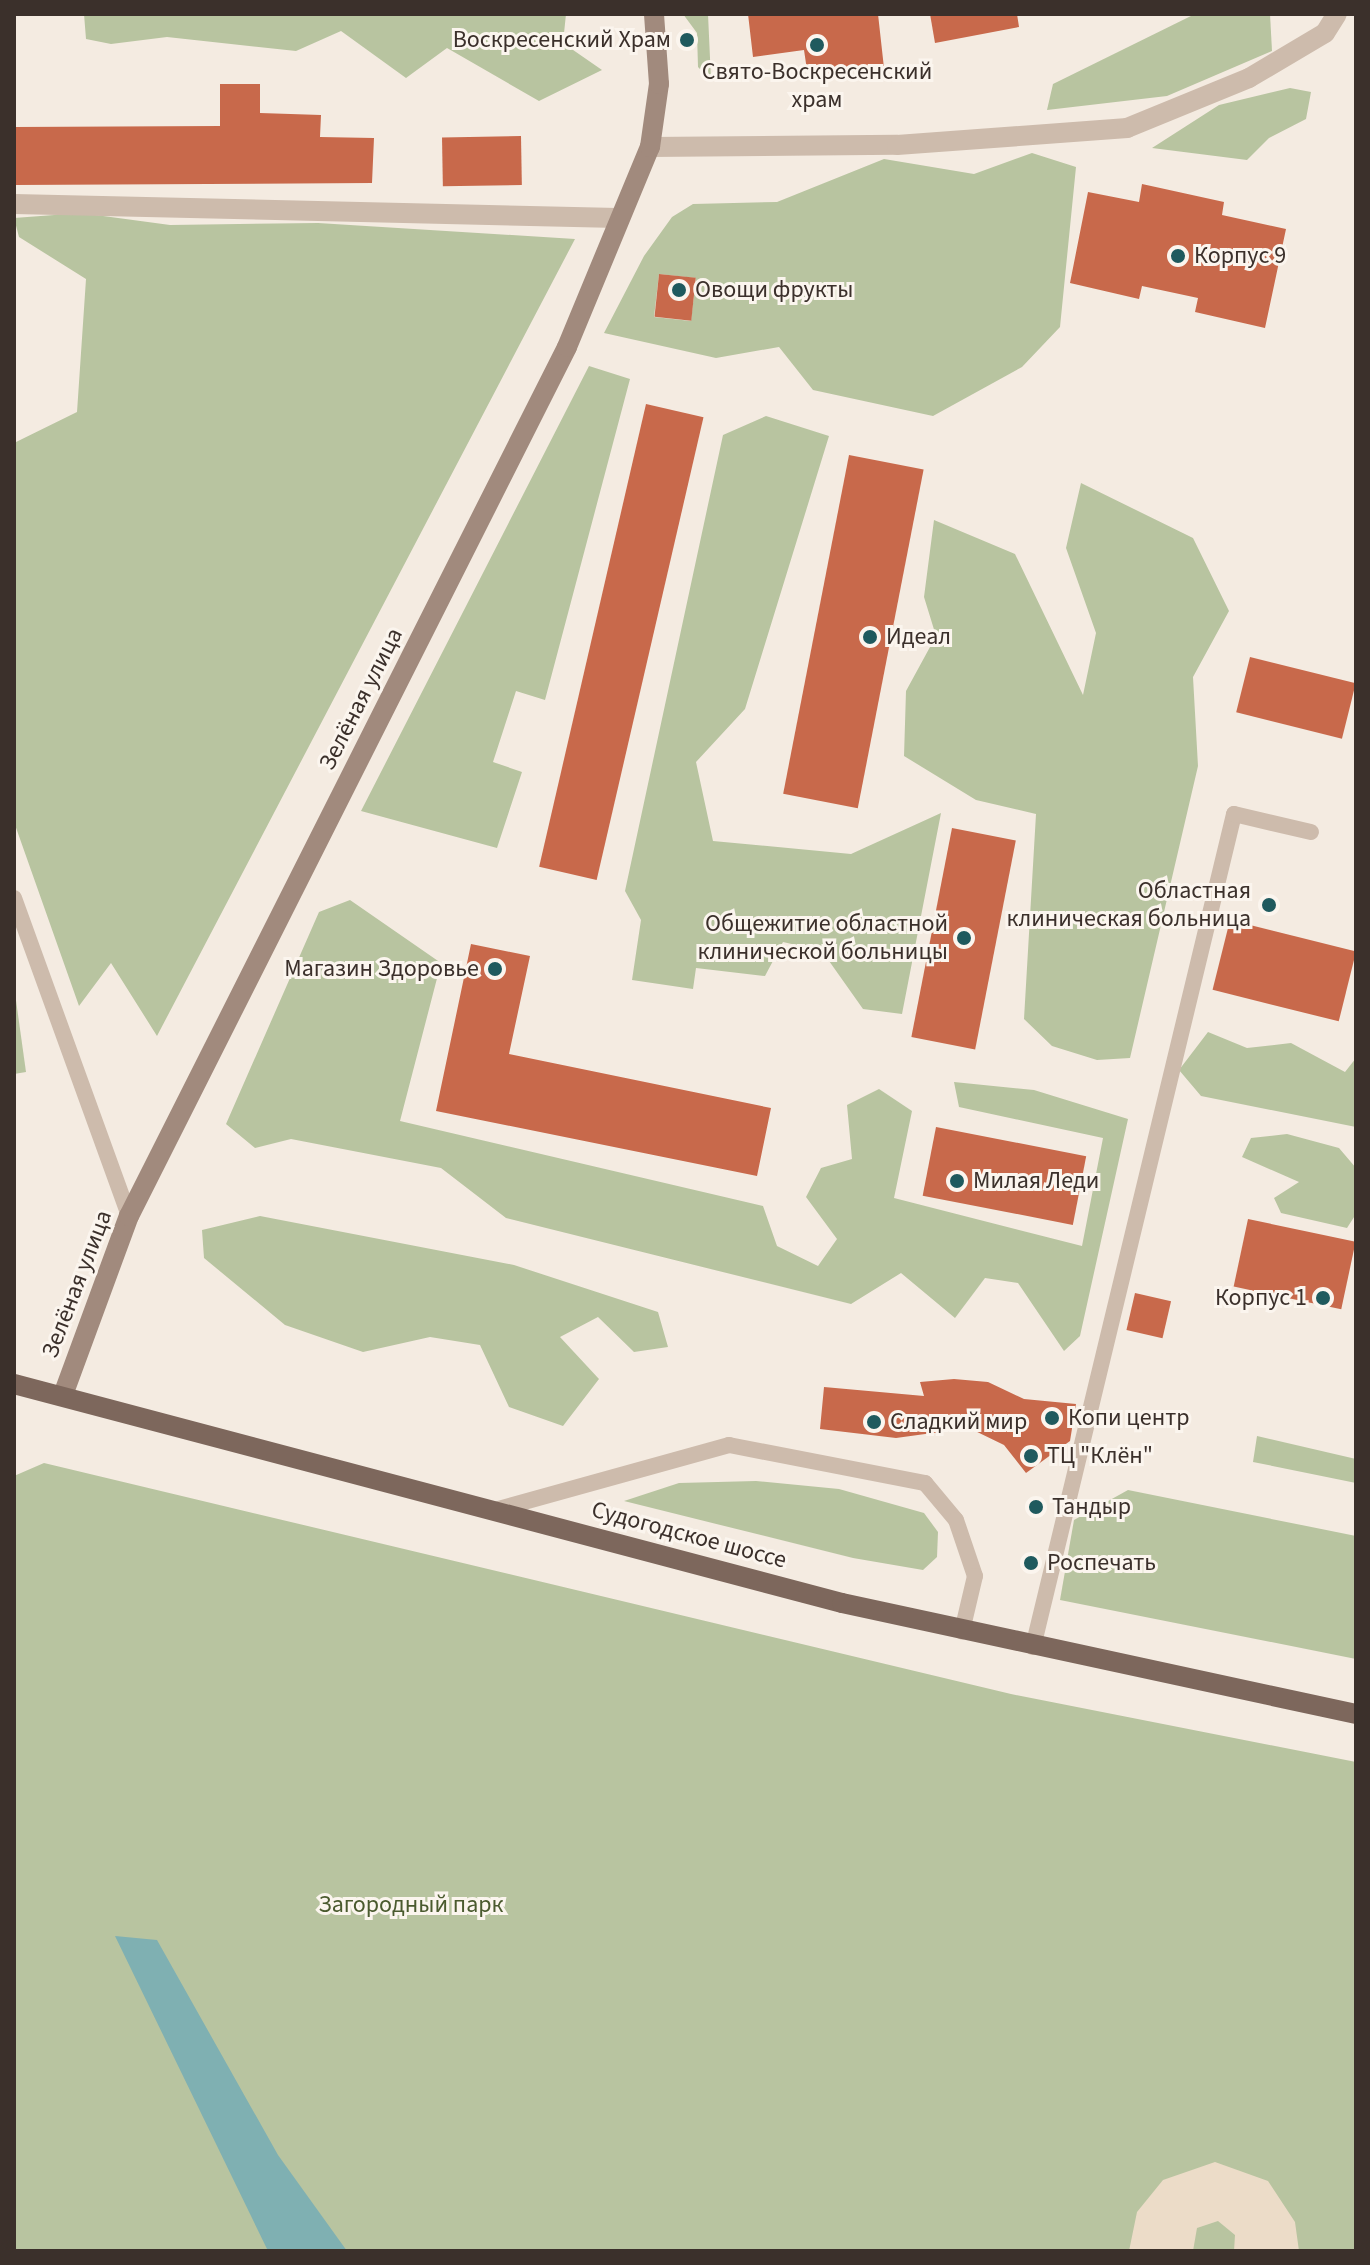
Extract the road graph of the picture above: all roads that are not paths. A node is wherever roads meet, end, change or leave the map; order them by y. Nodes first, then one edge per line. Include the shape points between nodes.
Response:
1 (654, 14) edge
2 (1337, 14) edge
3 (650, 147) junction
4 (14, 204) edge
5 (618, 218) junction
6 (1311, 832) dead end
7 (14, 898) edge
8 (129, 1216) junction
9 (14, 1384) edge
10 (63, 1395) junction
11 (495, 1510) junction
12 (962, 1631) junction
13 (1033, 1647) junction
14 (1356, 1714) edge

1 - 3 street, Зелёная улица via 659,84
2 - 3 street via 1325,33 1249,78 1127,128 897,145
3 - 5 street, Зелёная улица
4 - 5 street
5 - 8 street, Зелёная улица via 567,347
6 - 13 lane via 1234,814
7 - 8 lane
8 - 10 street, Зелёная улица
9 - 10 main road, Судогодское шоссе
10 - 11 main road, Судогодское шоссе
11 - 12 main road, Судогодское шоссе
11 - 12 lane via 729,1445 925,1483 956,1520 975,1576
12 - 13 main road, Судогодское шоссе
13 - 14 main road, Судогодское шоссе

